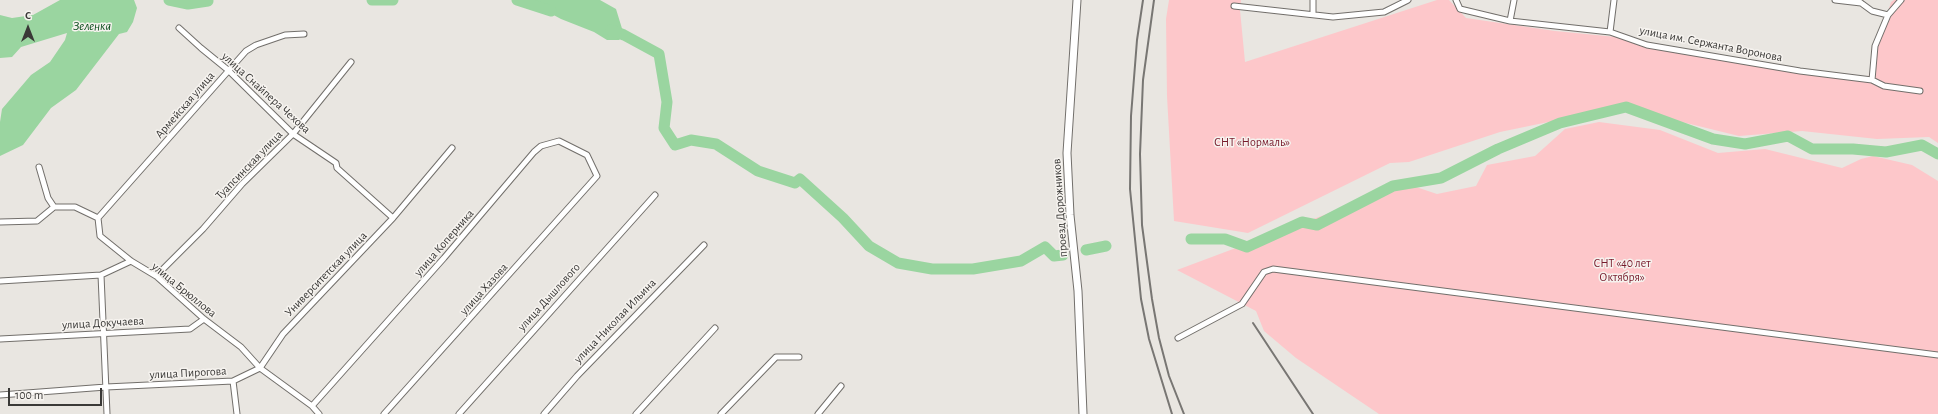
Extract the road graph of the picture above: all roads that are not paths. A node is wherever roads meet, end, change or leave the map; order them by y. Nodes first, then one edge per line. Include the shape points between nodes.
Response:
1 (1077, 0) edge
2 (1312, 0) edge
3 (1408, 0) edge
4 (1456, 0) edge
5 (1514, 0) edge
6 (1614, 0) edge
7 (1835, 0) edge
8 (1901, 0) edge
9 (1859, 2) edge
10 (1234, 6) dead end
11 (1313, 14) junction
12 (1888, 16) junction
13 (1510, 20) junction
14 (179, 28) dead end
15 (1610, 32) junction
16 (304, 34) dead end
17 (350, 62) dead end
18 (228, 70) junction
19 (1872, 80) junction
20 (1920, 91) dead end
21 (293, 134) junction
22 (452, 148) dead end
23 (39, 167) dead end
24 (597, 176) joint
25 (655, 195) dead end
26 (54, 207) junction
27 (98, 218) junction
28 (393, 218) junction
29 (0, 222) edge
30 (704, 245) dead end
31 (131, 261) junction
32 (101, 275) junction
33 (156, 276) junction
34 (0, 281) edge
35 (204, 320) junction
36 (715, 328) dead end
37 (104, 332) junction
38 (1178, 338) dead end
39 (0, 339) edge
40 (1938, 355) edge
41 (799, 357) dead end
42 (260, 368) junction
43 (233, 381) junction
44 (841, 386) dead end
45 (106, 387) junction
46 (0, 395) edge
47 (312, 406) junction
48 (107, 414) edge
49 (237, 414) edge
50 (319, 414) edge
51 (384, 414) edge
52 (459, 414) edge
53 (544, 414) edge
54 (636, 414) edge
55 (721, 414) edge
56 (818, 414) edge
57 (1083, 414) edge

1 - 57 main road, проезд Дорожников via 1067,153 1078,291
2 - 11 street
3 - 11 street via 1384,12 1333,17
4 - 13 street, улица им. Сержанта Воронова via 1460,9
5 - 13 street
6 - 15 street
7 - 9 street
8 - 12 street
9 - 12 street via 1872,11
10 - 11 street
12 - 19 street via 1875,46
13 - 15 street, улица им. Сержанта Воронова
14 - 18 street, улица Снайпера Чехова
15 - 19 street, улица им. Сержанта Воронова via 1647,45 1800,71
16 - 18 street, Армейская улица via 285,35 256,45 246,51
17 - 21 street, Туапсинская улица
18 - 21 street, улица Снайпера Чехова
18 - 27 street, Армейская улица
19 - 20 street, улица им. Сержанта Воронова via 1884,86
21 - 28 street, улица Снайпера Чехова via 336,163 337,168
21 - 33 street, Туапсинская улица
22 - 28 street, Университетская улица
23 - 26 street via 48,198
24 - 47 street, улица Коперника via 587,154 558,141 541,146
24 - 51 street, улица Хазова
25 - 52 street, улица Дышлового
26 - 27 street via 75,207
26 - 29 street via 37,221
27 - 31 street, улица Брюллова via 100,236
28 - 42 street, Университетская улица via 283,334
30 - 53 street, улица Николая Ильина via 577,376
31 - 32 street
31 - 33 street, улица Брюллова
32 - 34 street
32 - 37 street
33 - 35 street, улица Брюллова
35 - 37 street, улица Докучаева via 190,329
35 - 42 street, улица Брюллова via 241,347
36 - 54 street
37 - 39 street, улица Докучаева
37 - 45 street
38 - 40 street via 1242,304 1264,272 1273,270
41 - 55 street via 776,357
42 - 43 street
42 - 47 street, улица Брюллова
43 - 45 street, улица Пирогова
43 - 49 street
44 - 56 street
45 - 46 street, улица Пирогова
45 - 48 street
47 - 50 street, улица Брюллова

